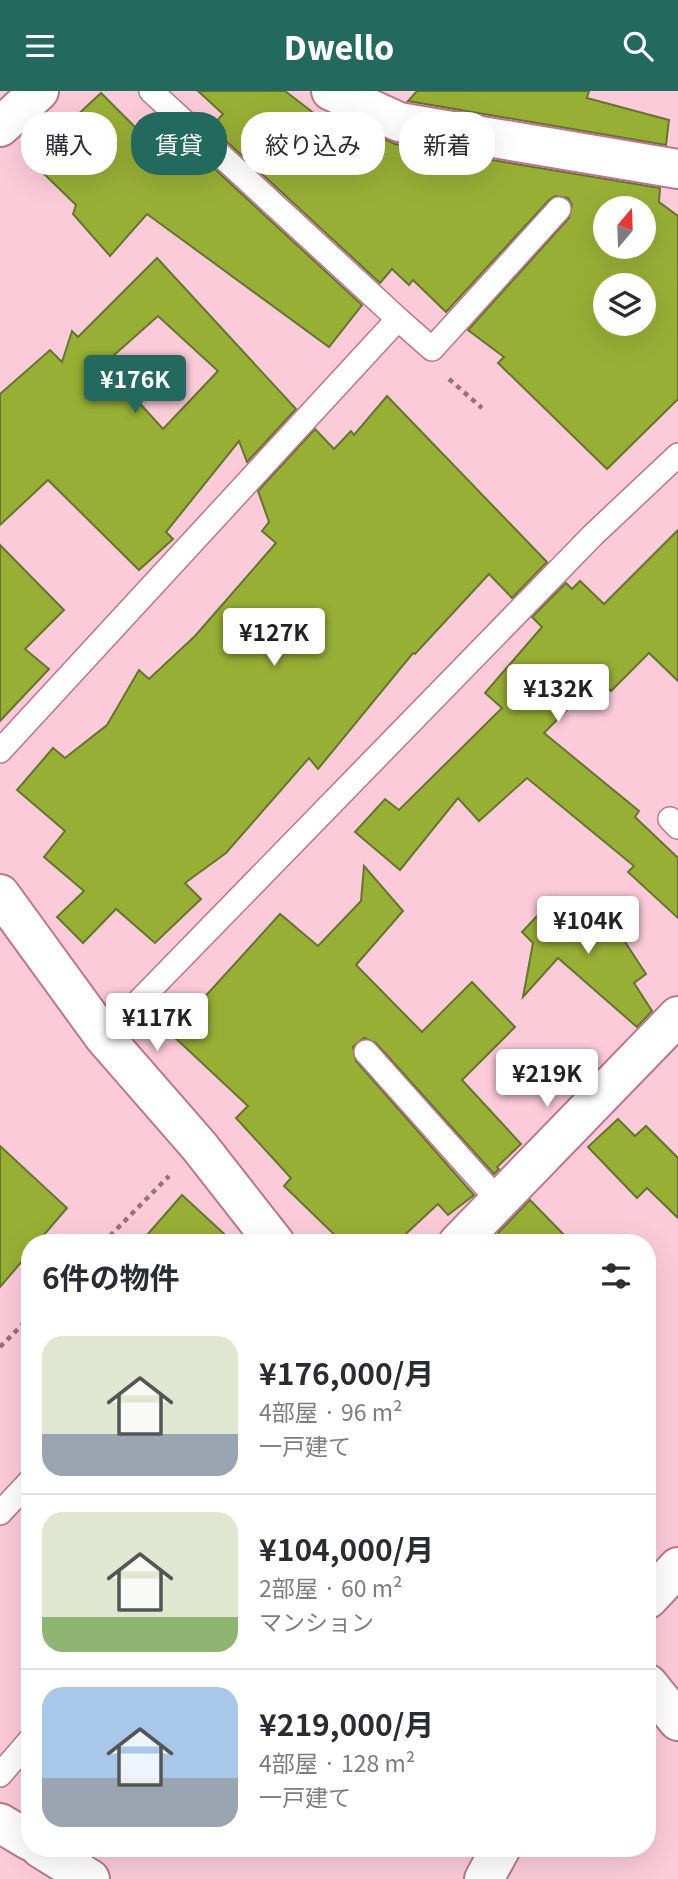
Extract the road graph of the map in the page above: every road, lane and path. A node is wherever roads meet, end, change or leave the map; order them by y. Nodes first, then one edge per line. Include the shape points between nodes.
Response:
1 (39, 91) edge
2 (151, 91) edge
3 (331, 91) edge
4 (376, 101) edge
5 (0, 127) edge
6 (678, 169) edge
7 (559, 209) dead end
8 (398, 319) junction
9 (678, 455) edge
10 (0, 751) edge
11 (0, 894) edge
12 (678, 1016) edge
13 (104, 1037) junction
14 (366, 1052) dead end
15 (199, 1146) junction
16 (499, 1201) junction
17 (112, 1234) edge
18 (266, 1234) edge
19 (467, 1234) edge
20 (21, 1326) edge
21 (0, 1346) edge
22 (21, 1491) edge
23 (0, 1513) edge
24 (678, 1567) edge
25 (656, 1590) edge
26 (656, 1693) edge
27 (678, 1721) edge
28 (21, 1750) edge
29 (0, 1775) edge
30 (0, 1823) edge
31 (21, 1836) edge
32 (55, 1857) edge
33 (495, 1857) edge
34 (90, 1879) edge
35 (484, 1879) edge

1 - 5 street
2 - 8 lane
3 - 4 street
4 - 6 street via 399,122 599,167
7 - 8 lane via 432,349
8 - 10 lane
9 - 13 lane via 593,535
11 - 13 street
12 - 16 street
13 - 15 street
14 - 16 lane
15 - 17 path
15 - 18 street
16 - 19 street
20 - 21 path
22 - 23 lane
24 - 25 street
26 - 27 street
28 - 29 lane
30 - 31 street
32 - 34 street
33 - 35 street

